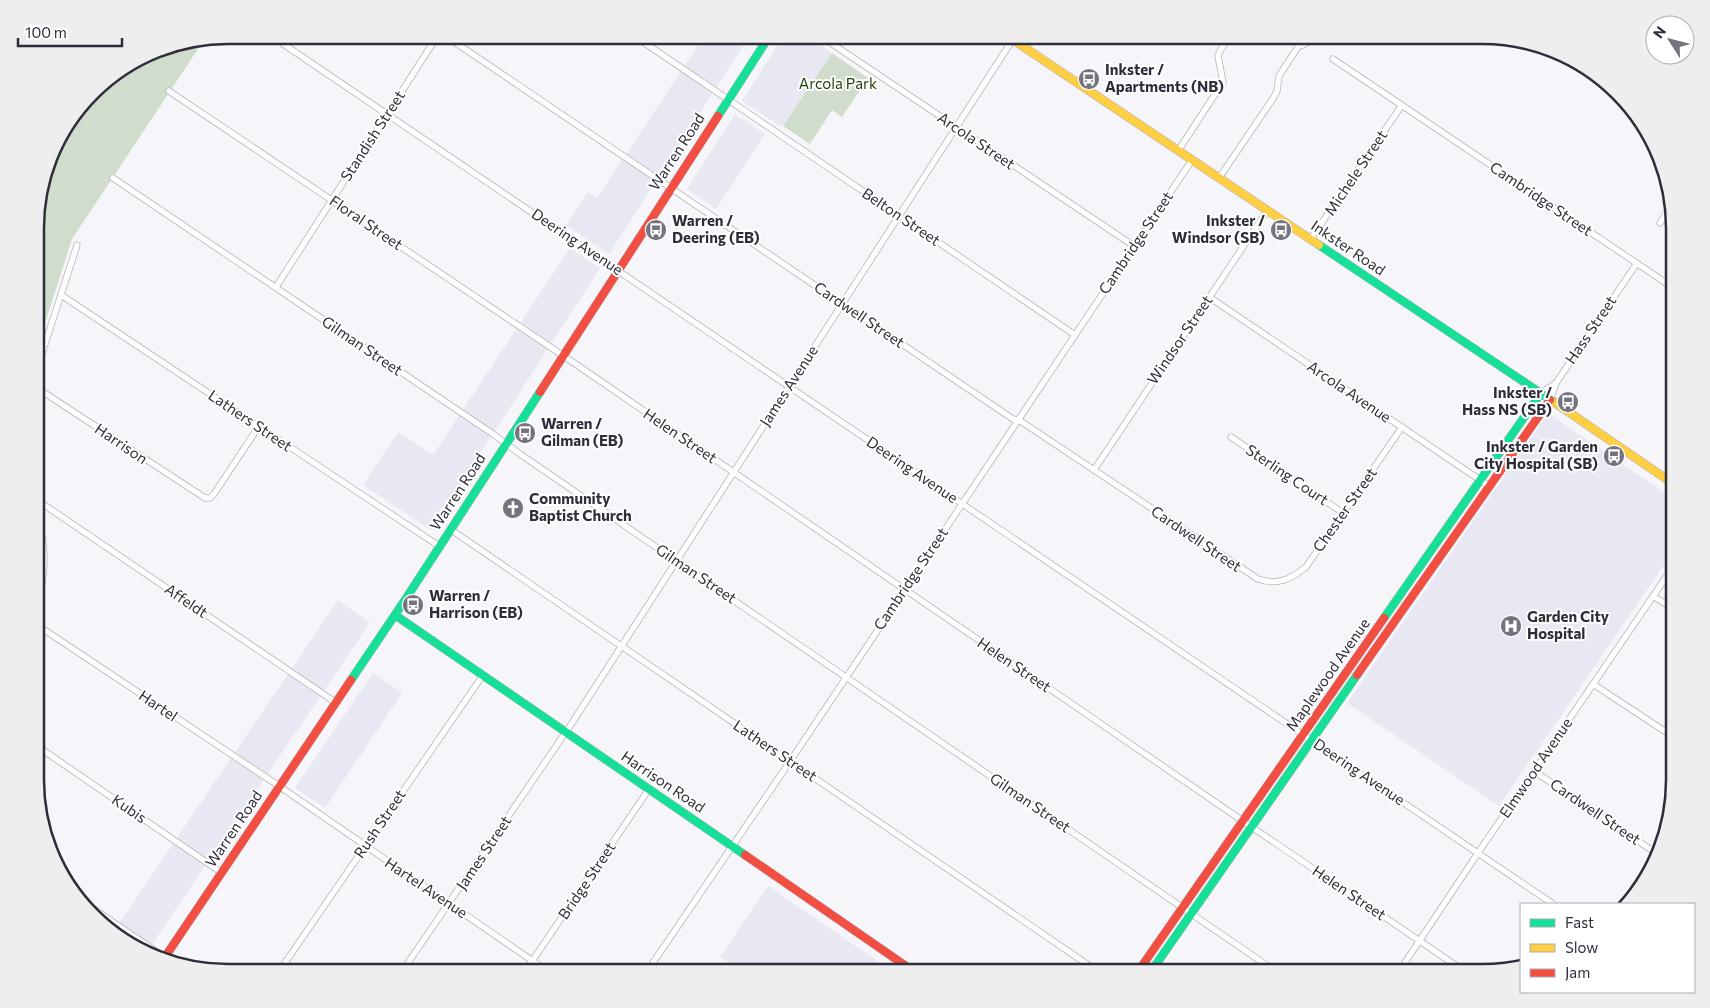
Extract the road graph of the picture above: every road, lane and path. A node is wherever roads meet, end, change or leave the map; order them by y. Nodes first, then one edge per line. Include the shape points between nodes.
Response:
1 (283, 44) edge
2 (432, 44) edge
3 (457, 44) edge
4 (646, 44) edge
5 (764, 44) edge
6 (832, 44) edge
7 (1005, 44) edge
8 (1019, 44) edge
9 (1224, 44) edge
10 (1304, 44) edge
11 (1333, 59) dead end
12 (169, 91) dead end
13 (728, 99) junction
14 (1402, 105) junction
15 (387, 114) junction
16 (957, 128) junction
17 (1178, 151) junction
18 (1192, 160) junction
19 (113, 178) dead end
20 (1219, 178) junction
21 (670, 189) junction
22 (332, 200) junction
23 (1267, 211) junction
24 (1666, 214) edge
25 (900, 216) junction
26 (1660, 223) dead end
27 (1310, 240) junction
28 (77, 245) dead end
29 (1134, 246) junction
30 (1637, 263) junction
31 (617, 270) junction
32 (1666, 282) edge
33 (276, 287) junction
34 (61, 295) junction
35 (1209, 297) junction
36 (842, 303) junction
37 (1075, 335) junction
38 (44, 347) edge
39 (562, 355) junction
40 (1556, 383) junction
41 (789, 386) junction
42 (44, 393) edge
43 (1541, 393) junction
44 (1550, 400) junction
45 (1018, 420) junction
46 (258, 426) junction
47 (1402, 427) junction
48 (1231, 437) dead end
49 (505, 444) junction
50 (1094, 470) junction
51 (734, 472) junction
52 (1666, 479) edge
53 (1481, 481) junction
54 (1489, 486) junction
55 (962, 504) junction
56 (44, 505) edge
57 (1343, 512) junction
58 (450, 529) junction
59 (44, 543) edge
60 (439, 546) junction
61 (676, 561) junction
62 (1420, 568) junction
63 (44, 572) edge
64 (1428, 572) junction
65 (1666, 577) edge
66 (1279, 582) joint
67 (905, 590) junction
68 (1653, 596) junction
69 (1666, 604) edge
70 (395, 614) junction
71 (44, 630) edge
72 (622, 646) junction
73 (1360, 654) junction
74 (1368, 659) junction
75 (483, 675) junction
76 (846, 677) junction
77 (1593, 684) junction
78 (335, 702) junction
79 (566, 732) junction
80 (1666, 732) edge
81 (1303, 736) junction
82 (1312, 740) junction
83 (44, 751) edge
84 (790, 761) junction
85 (1534, 771) junction
86 (279, 786) junction
87 (650, 789) junction
88 (1243, 821) junction
89 (1252, 827) junction
90 (365, 846) junction
91 (733, 846) junction
92 (1652, 850) edge
93 (1478, 852) junction
94 (222, 873) junction
95 (1552, 903) edge
96 (449, 904) junction
97 (1183, 908) junction
98 (1191, 913) junction
99 (103, 916) edge
100 (1420, 940) junction
101 (144, 944) edge
102 (167, 953) edge
103 (532, 961) junction
104 (284, 964) edge
105 (407, 964) edge
106 (530, 964) edge
107 (536, 964) edge
108 (652, 964) edge
109 (903, 964) edge
110 (1087, 964) edge
111 (1143, 964) edge
112 (1156, 964) edge
113 (1265, 964) edge
114 (1404, 964) edge
115 (1454, 964) edge

1 - 15 street, Deering Avenue
2 - 15 street, Standish Street
3 - 21 street, Cardwell Street
4 - 13 street, Belton Street
5 - 13 street, Warren Road
6 - 16 street, Arcola Street
7 - 16 street, James Avenue
8 - 17 street, Inkster Road
9 - 17 street via 1218,56 1223,82
10 - 20 street via 1298,47 1278,76 1278,91
11 - 14 street, Cambridge Street
12 - 22 street, Floral Street
13 - 21 street, Warren Road
13 - 25 street, Belton Street
14 - 27 street, Michele Street
14 - 30 street, Cambridge Street
15 - 22 street, Standish Street
15 - 31 street, Deering Avenue
16 - 25 street, James Avenue
16 - 29 street, Arcola Street
17 - 18 street, Inkster Road
18 - 20 street, Inkster Road
18 - 29 street, Cambridge Street
19 - 33 street, Gilman Street
20 - 23 street, Inkster Road
21 - 31 street, Warren Road
21 - 36 street, Cardwell Street
22 - 33 street, Standish Street
22 - 39 street, Floral Street
23 - 27 street, Inkster Road
23 - 35 street, Windsor Street
24 - 26 street
25 - 36 street, James Avenue
25 - 37 street, Belton Street
27 - 43 street, Inkster Road
28 - 34 street
29 - 37 street, Cambridge Street
30 - 32 street, Cambridge Street
30 - 40 street, Hass Street
31 - 39 street, Warren Road
31 - 41 street, Deering Avenue
33 - 49 street, Gilman Street
34 - 38 street
34 - 46 street, Lathers Street
35 - 47 street, Arcola Avenue
35 - 50 street, Windsor Street
36 - 41 street, James Avenue
36 - 45 street, Cardwell Street
37 - 45 street, Cambridge Street
39 - 49 street, Warren Road
39 - 51 street, Helen Street
40 - 43 street, Hass Street
40 - 44 street
41 - 51 street, James Avenue
41 - 55 street, Deering Avenue
42 - 46 street, Harrison via 207,498 214,494
43 - 44 street, Inkster Road
43 - 53 street, Maplewood Avenue
44 - 52 street, Inkster Road
44 - 54 street, Maplewood Avenue
45 - 50 street, Cardwell Street
45 - 55 street, Cambridge Street
46 - 60 street, Lathers Street
47 - 53 street, Arcola Avenue
47 - 57 street, Chester Street
48 - 57 street, Sterling Court
49 - 58 street, Warren Road
49 - 61 street, Gilman Street
50 - 66 street, Cardwell Street via 1249,574 1263,581
51 - 61 street, James Avenue
51 - 67 street, Helen Street
53 - 54 street, Arcola Avenue
53 - 62 street, Maplewood Avenue
54 - 64 street, Maplewood Avenue
55 - 67 street, Cambridge Street
55 - 81 street, Deering Avenue
56 - 78 street, Affeldt
57 - 66 street, Chester Street via 1306,567 1292,578
58 - 60 street, Warren Road
58 - 72 street, Lathers Street
59 - 63 street
60 - 70 street, Warren Road
61 - 72 street, James Avenue
61 - 76 street, Gilman Street
62 - 64 street
62 - 73 street, Maplewood Avenue
64 - 74 street, Maplewood Avenue
65 - 68 street, Elmwood Avenue
67 - 76 street, Cambridge Street
67 - 88 street, Helen Street
68 - 69 street
68 - 77 street, Elmwood Avenue
70 - 75 street, Harrison Road
70 - 78 street, Warren Road
71 - 86 street, Hartel
72 - 79 street, James Avenue
72 - 84 street, Lathers Street
73 - 74 street
73 - 81 street, Maplewood Avenue
74 - 82 street, Maplewood Avenue
75 - 79 street, Harrison Road
75 - 90 street, Rush Street
76 - 84 street, Cambridge Street
76 - 97 street, Gilman Street
77 - 80 street
77 - 85 street, Elmwood Avenue
78 - 86 street, Warren Road
79 - 87 street, Harrison Road
79 - 96 street, James Street
81 - 82 street, Deering Avenue
81 - 88 street, Maplewood Avenue
82 - 89 street, Maplewood Avenue
82 - 93 street, Deering Avenue
83 - 94 street, Kubis
84 - 91 street, Cambridge Street
84 - 110 street, Lathers Street
85 - 92 street, Cardwell Street
85 - 93 street, Elmwood Avenue
86 - 90 street, Hartel Avenue
86 - 94 street, Warren Road
87 - 91 street, Harrison Road
87 - 103 street, Bridge Street
88 - 89 street, Helen Street
88 - 97 street, Maplewood Avenue
89 - 98 street, Maplewood Avenue
89 - 100 street, Helen Street
90 - 96 street, Hartel Avenue
90 - 104 street, Rush Street
91 - 108 street, Cambridge Street
91 - 109 street, Harrison Road
93 - 95 street, Deering Avenue
93 - 100 street, Elmwood Avenue
94 - 102 street, Warren Road
96 - 103 street, Hartel Avenue
96 - 105 street, James Street
97 - 98 street, Gilman Street
97 - 111 street, Maplewood Avenue
98 - 112 street, Maplewood Avenue
98 - 113 street, Gilman Street
99 - 101 street
100 - 114 street, Elmwood Avenue
100 - 115 street, Helen Street
103 - 106 street, Bridge Street
103 - 107 street, Hartel Avenue

